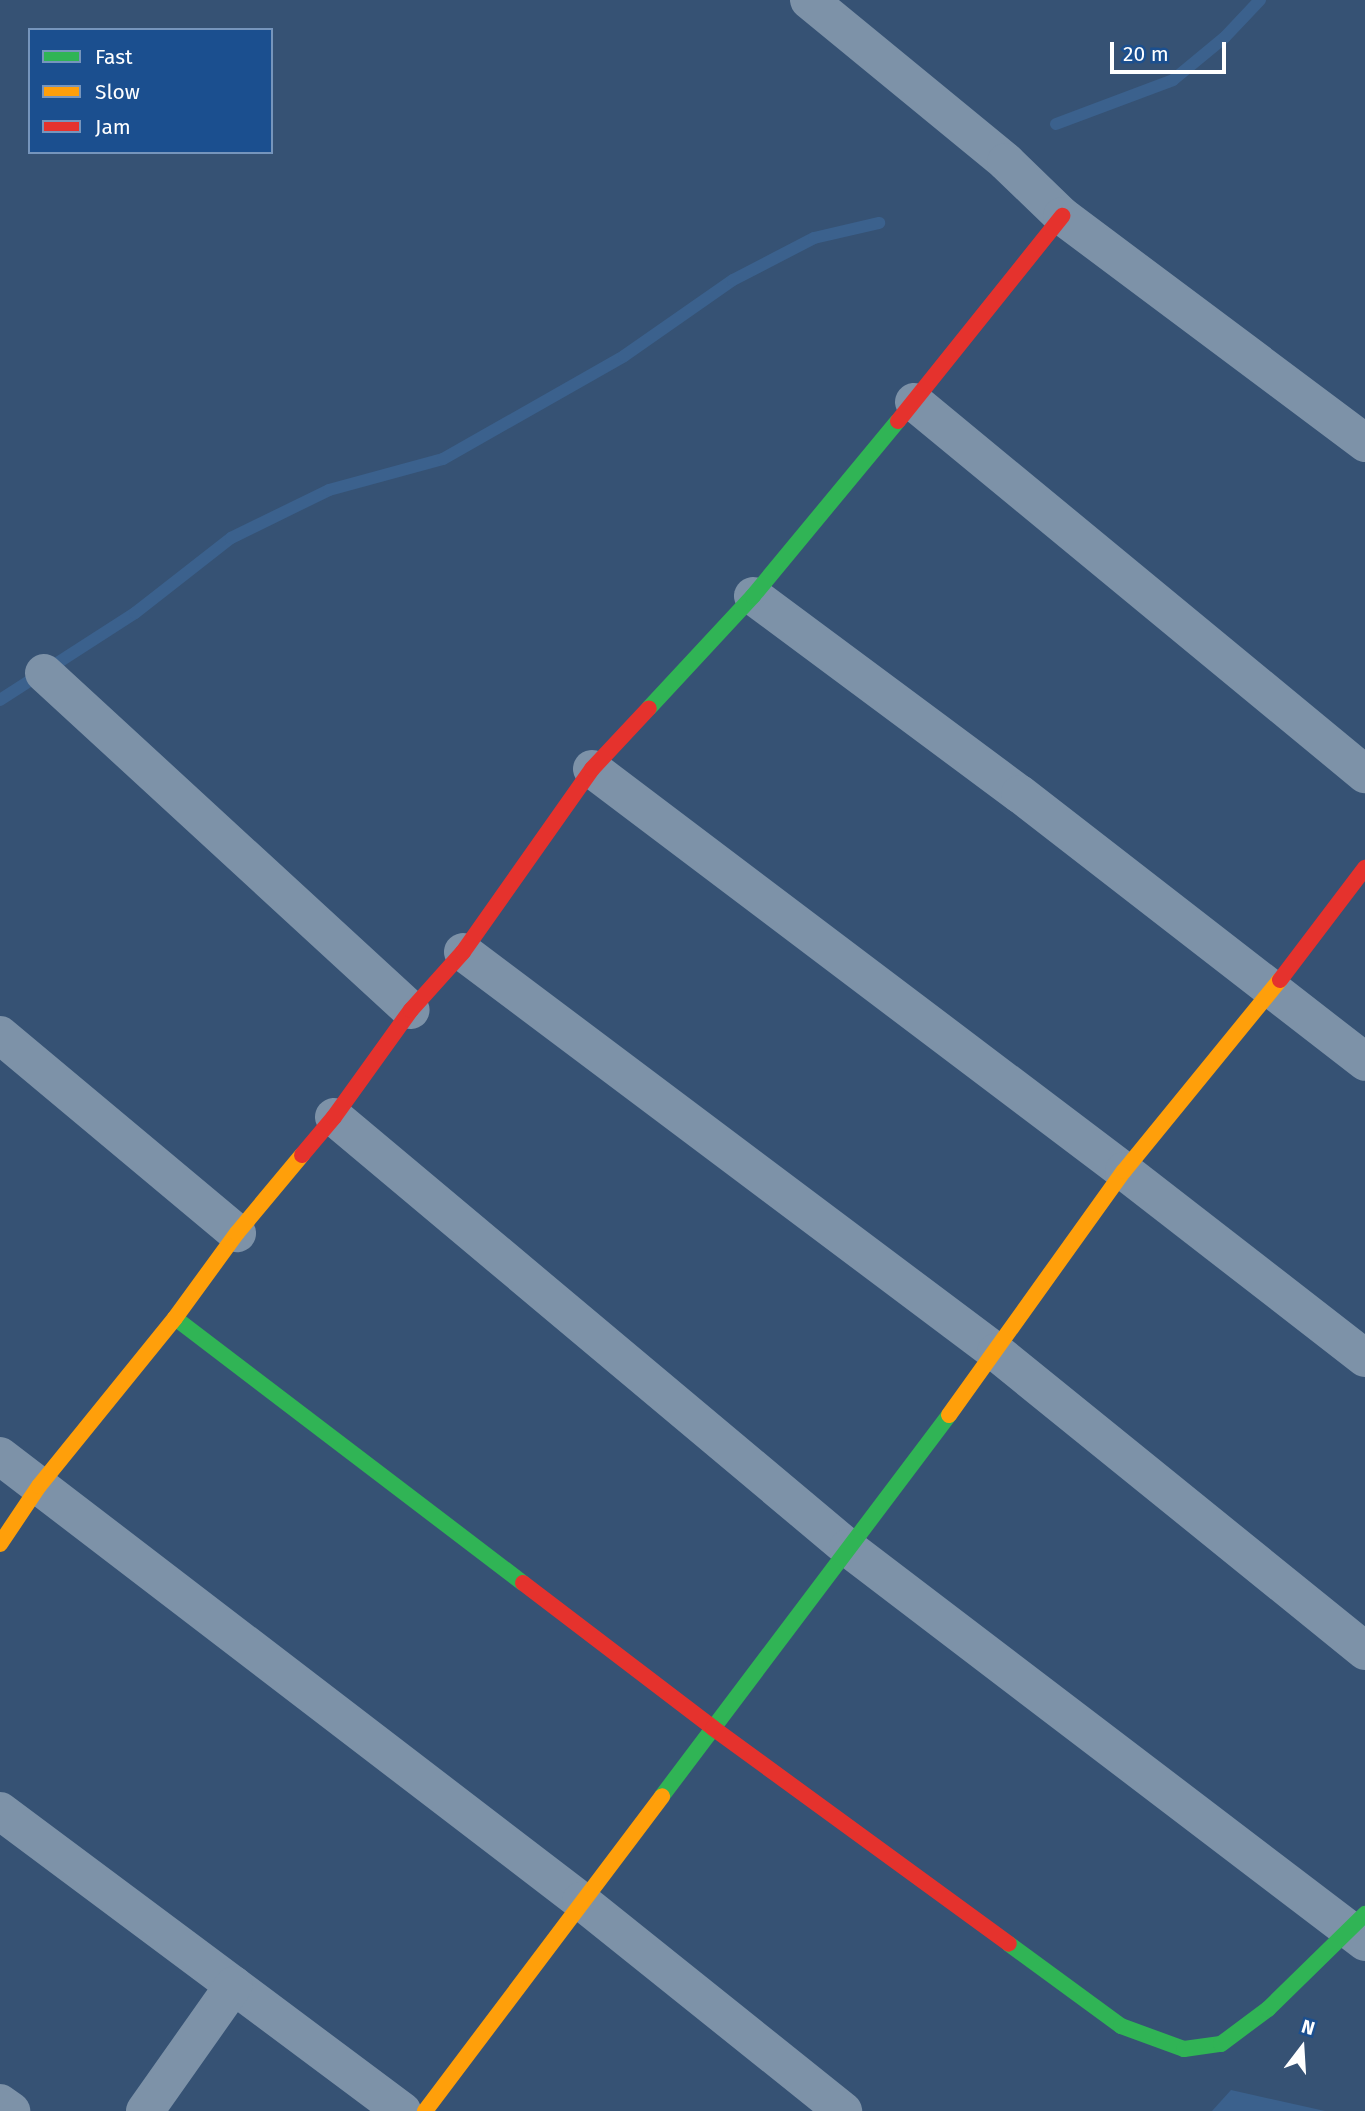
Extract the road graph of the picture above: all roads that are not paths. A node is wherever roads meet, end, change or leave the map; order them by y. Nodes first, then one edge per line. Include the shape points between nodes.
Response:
1 (809, 0) edge
2 (1062, 216) junction
3 (914, 402) junction
4 (1365, 443) edge
5 (753, 596) junction
6 (44, 673) dead end
7 (592, 769) junction
8 (1365, 774) edge
9 (1365, 868) edge
10 (463, 952) junction
11 (1273, 989) junction
12 (411, 1010) junction
13 (0, 1035) edge
14 (1365, 1062) edge
15 (334, 1118) junction
16 (1124, 1171) junction
17 (237, 1233) junction
18 (175, 1318) junction
19 (996, 1352) junction
20 (1365, 1359) edge
21 (0, 1456) edge
22 (39, 1486) junction
23 (0, 1544) edge
24 (848, 1549) junction
25 (1365, 1651) edge
26 (713, 1728) junction
27 (0, 1811) edge
28 (580, 1902) junction
29 (1360, 1929) edge
30 (234, 1985) junction
31 (0, 2103) edge
32 (11, 2111) edge
33 (145, 2111) edge
34 (402, 2111) edge
35 (425, 2111) edge
36 (843, 2111) edge

1 - 2 street via 1006,162
2 - 3 street
2 - 4 street
3 - 5 street
3 - 8 street
5 - 7 street
5 - 11 street
6 - 12 street
7 - 10 street
7 - 16 street
9 - 11 street
10 - 12 street
10 - 19 street
11 - 14 street
11 - 16 street
12 - 15 street
13 - 17 street
15 - 17 street
15 - 24 street
16 - 19 street
16 - 20 street
17 - 18 street
18 - 22 street
18 - 26 street
19 - 24 street
19 - 25 street
21 - 22 street
22 - 23 street
22 - 28 street
24 - 26 street
24 - 29 street
26 - 28 street
26 - 29 street via 1121,2026 1184,2049 1221,2044 1268,2010
27 - 30 street
28 - 35 street
28 - 36 street
30 - 33 street
30 - 34 street
31 - 32 street

